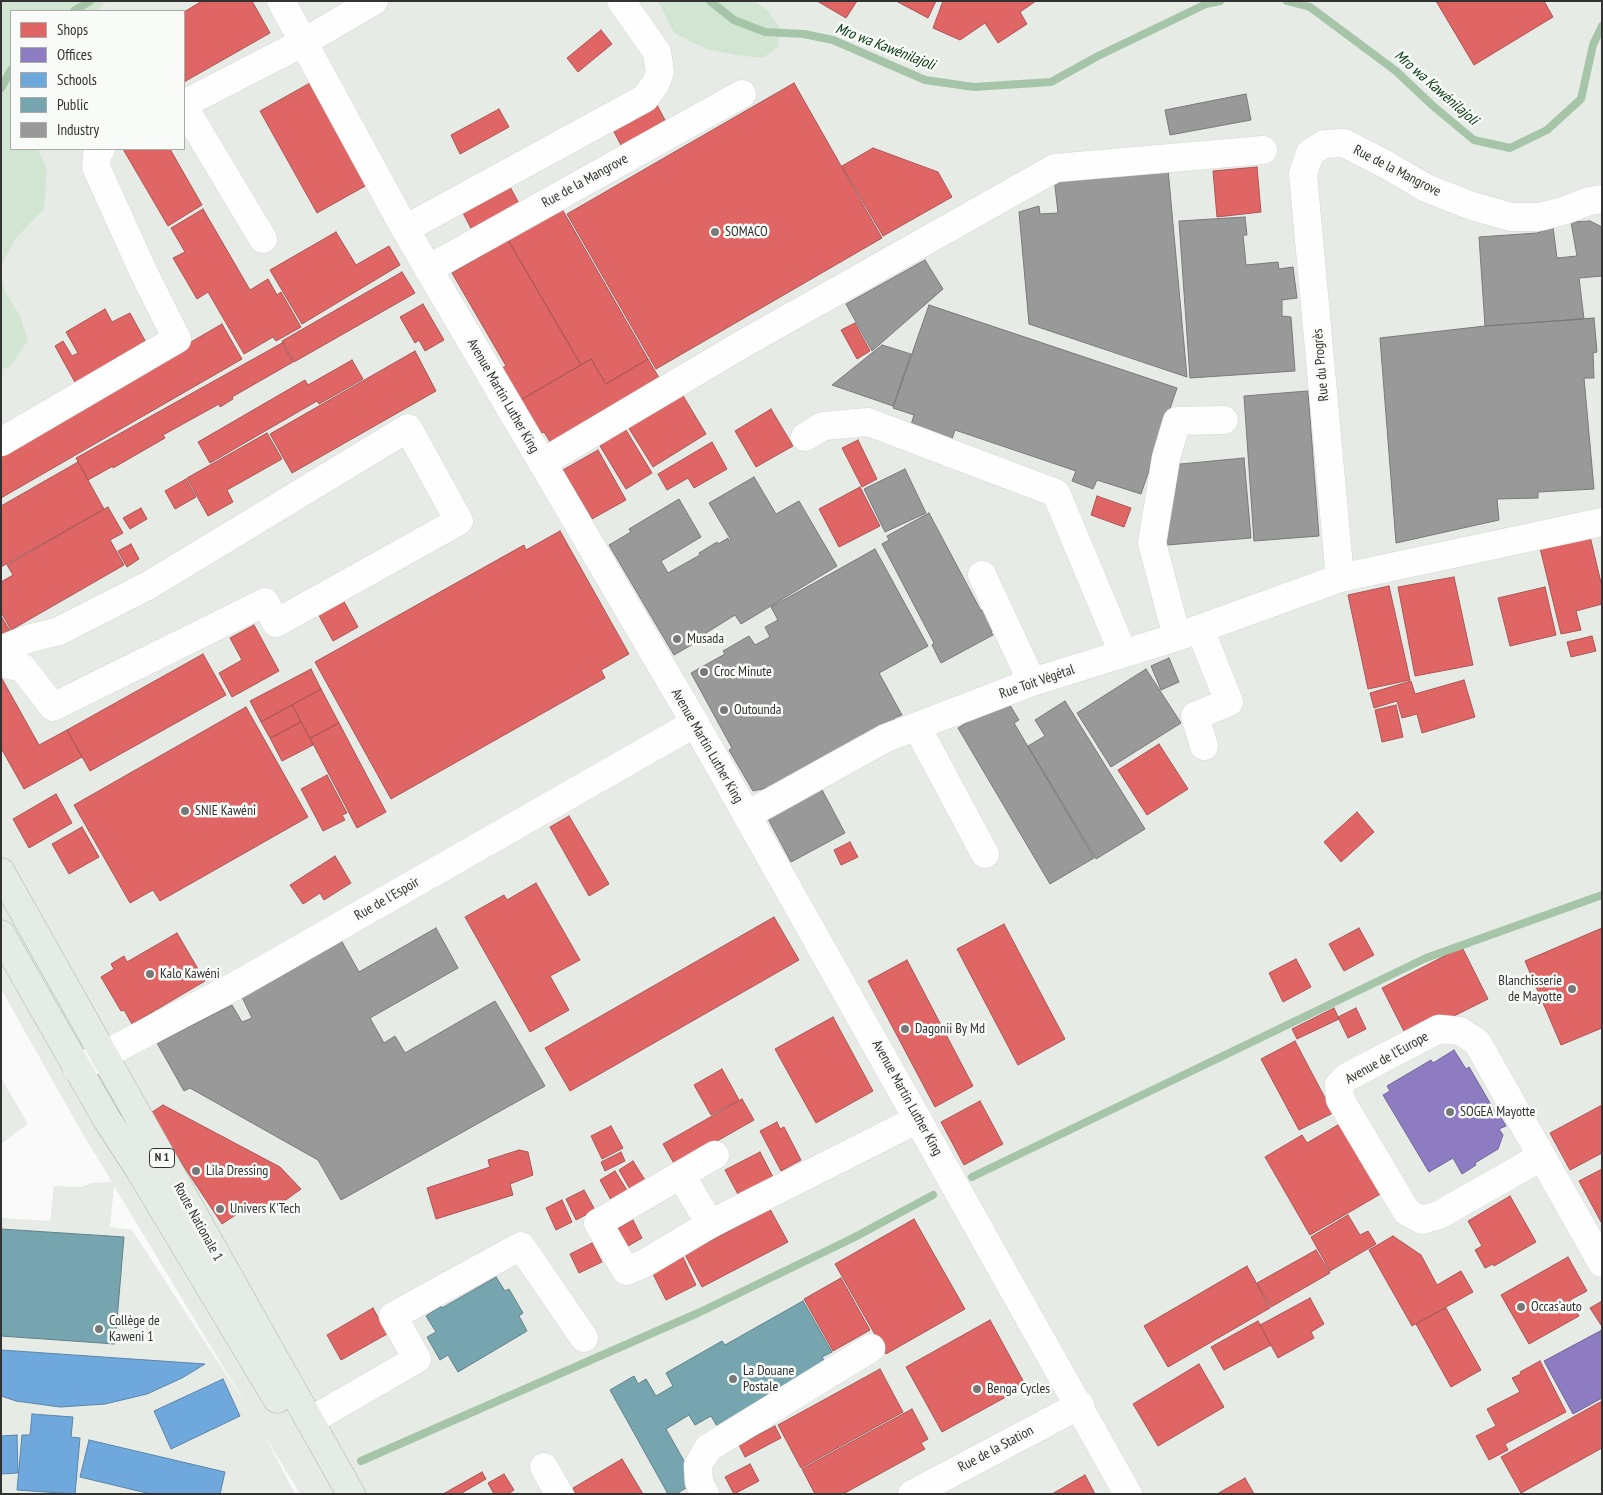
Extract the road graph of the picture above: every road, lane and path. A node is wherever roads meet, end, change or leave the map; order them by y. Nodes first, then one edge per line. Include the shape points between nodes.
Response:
1 (281, 1) edge
2 (374, 1) edge
3 (621, 1) edge
4 (302, 44) junction
5 (742, 94) dead end
6 (185, 105) edge
7 (185, 108) edge
8 (100, 150) edge
9 (1263, 150) dead end
10 (1310, 153) joint
11 (1602, 199) edge
12 (405, 230) junction
13 (263, 239) dead end
14 (428, 269) junction
15 (1224, 420) dead end
16 (805, 438) dead end
17 (1, 442) edge
18 (542, 463) junction
19 (1602, 522) edge
20 (982, 575) dead end
21 (1340, 578) junction
22 (1189, 633) junction
23 (1, 652) edge
24 (1123, 653) junction
25 (1, 663) edge
26 (1032, 682) junction
27 (695, 723) junction
28 (916, 726) junction
29 (1204, 746) dead end
30 (747, 815) junction
31 (985, 854) dead end
32 (1, 872) edge
33 (1, 934) edge
34 (104, 1055) junction
35 (77, 1069) junction
36 (918, 1119) junction
37 (715, 1155) dead end
38 (1541, 1157) junction
39 (681, 1175) junction
40 (710, 1224) junction
41 (1602, 1263) edge
42 (584, 1338) dead end
43 (871, 1348) dead end
44 (1080, 1405) junction
45 (310, 1420) junction
46 (544, 1467) dead end
47 (332, 1494) edge
48 (351, 1494) edge
49 (559, 1494) edge
50 (705, 1494) edge
51 (912, 1494) edge
52 (1128, 1494) edge

1 - 4 street, Avenue Martin Luther King
2 - 4 street
3 - 12 street via 657,52 660,72 646,98
4 - 6 street
4 - 12 street, Avenue Martin Luther King
5 - 14 street, Rue de la Mangrove
7 - 13 street
8 - 17 street via 96,167 177,338
9 - 18 street via 1055,168 741,345
10 - 11 street, Rue de la Mangrove via 1324,144 1344,144 1426,188 1511,217 1539,217
10 - 21 street, Rue du Progrès via 1303,174
12 - 14 street, Avenue Martin Luther King
14 - 18 street, Avenue Martin Luther King
15 - 22 street via 1177,422 1166,458 1152,542
16 - 24 street via 823,426 868,422 1056,493
18 - 27 street, Avenue Martin Luther King
19 - 21 street
20 - 26 street
21 - 22 street, Rue Toit Végétal
22 - 24 street, Rue Toit Végétal
22 - 29 street via 1229,702 1195,716
23 - 25 street via 31,638 59,631 149,585 408,428 459,521 276,623 265,602 53,707 22,668
24 - 26 street, Rue Toit Végétal
26 - 28 street, Rue Toit Végétal
27 - 30 street, Avenue Martin Luther King
27 - 34 street, Rue de l'Espoir via 233,987
28 - 30 street, Rue Toit Végétal via 886,738
28 - 31 street
30 - 36 street, Avenue Martin Luther King
32 - 34 main road, Route Nationale 1 / N 1
33 - 35 main road, Route Nationale 1 / N 1
34 - 35 street, Rue de l'Espoir
34 - 45 main road, Route Nationale 1 / N 1
35 - 47 main road, Route Nationale 1 / N 1
36 - 40 street
36 - 44 street, Avenue Martin Luther King
37 - 39 street
38 - 38 street, Avenue de l’Europe via 1439,1215 1422,1220 1406,1212 1340,1099 1339,1085 1348,1077 1439,1029 1460,1031 1477,1042
38 - 41 street, Avenue de l’Europe
39 - 40 street
39 - 40 street via 598,1224 626,1270 643,1264
42 - 45 street via 521,1246 393,1316 417,1360
43 - 50 street via 708,1448 698,1465 699,1482
44 - 51 street, Rue de la Station
44 - 52 street, Avenue Martin Luther King
45 - 48 main road, Route Nationale 1 / N 1
46 - 49 street

